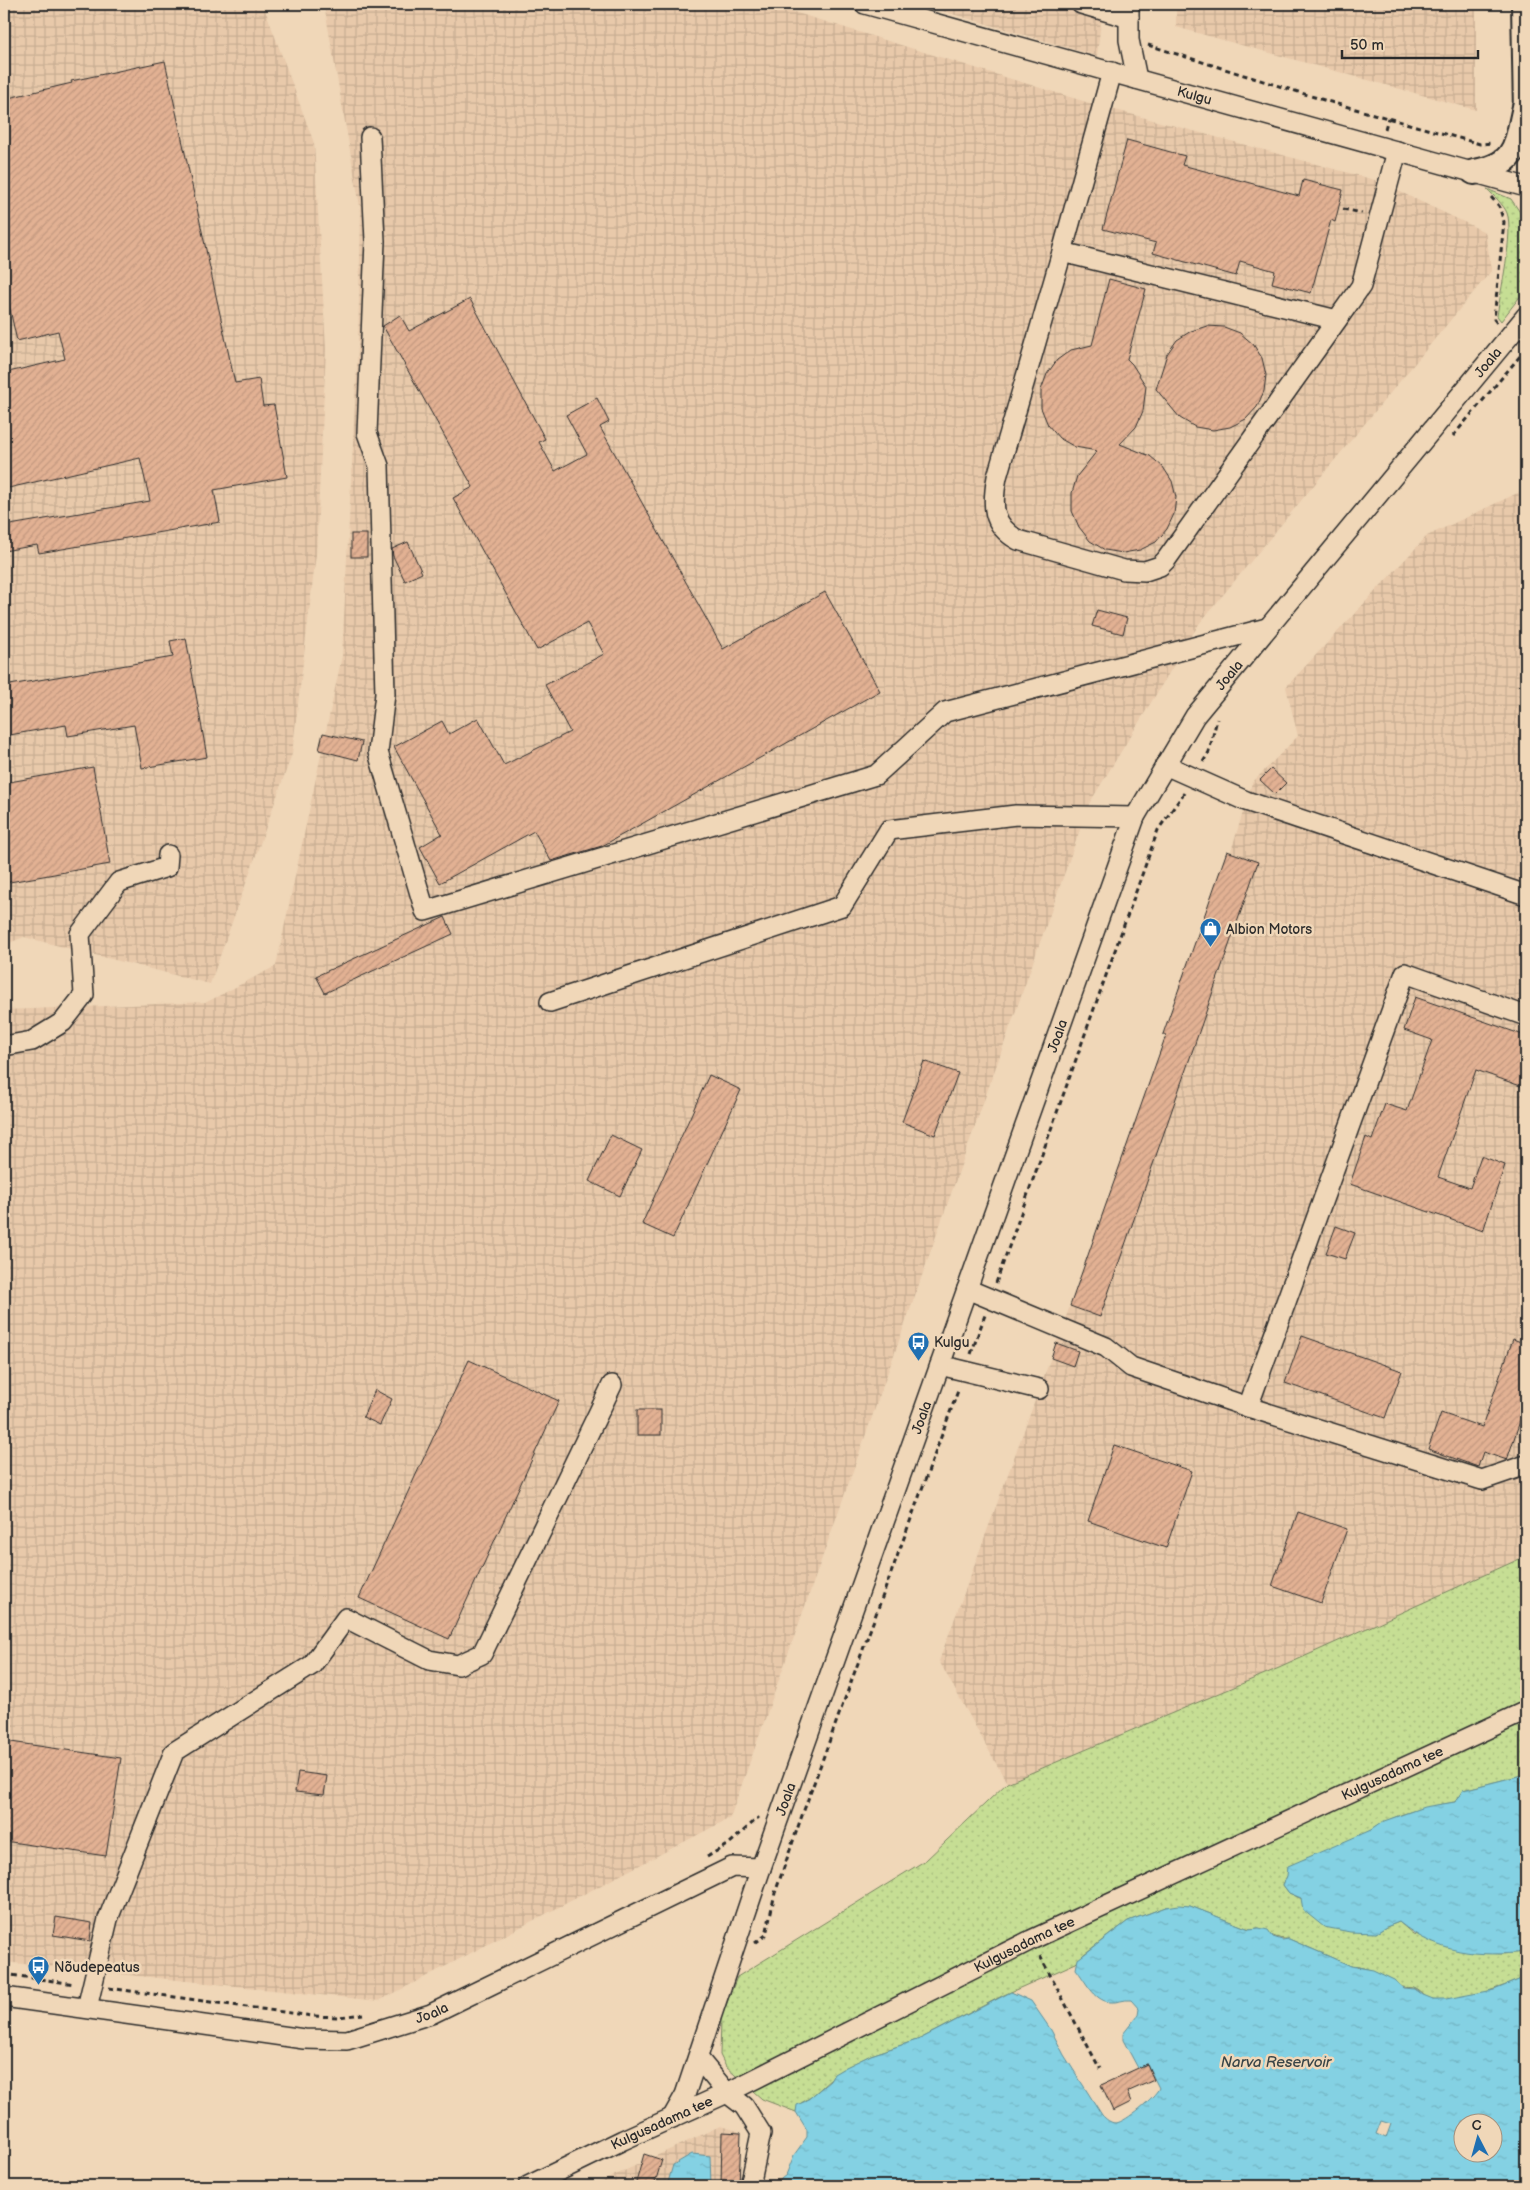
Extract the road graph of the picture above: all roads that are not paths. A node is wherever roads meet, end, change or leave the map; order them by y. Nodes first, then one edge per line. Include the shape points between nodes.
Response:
1 (865, 4) edge
2 (1081, 4) edge
3 (1524, 4) edge
4 (1129, 11) edge
5 (1112, 72) junction
6 (1137, 79) junction
7 (1526, 110) edge
8 (370, 137) dead end
9 (1397, 151) junction
10 (1474, 172) junction
11 (1526, 187) edge
12 (1062, 252) junction
13 (1526, 316) edge
14 (1337, 320) junction
15 (1267, 628) junction
16 (1165, 765) junction
17 (1135, 817) junction
18 (168, 855) dead end
19 (1526, 895) edge
20 (550, 1002) dead end
21 (1526, 1016) edge
22 (4, 1046) edge
23 (967, 1289) junction
24 (940, 1364) junction
25 (612, 1385) dead end
26 (1039, 1390) dead end
27 (1248, 1407) junction
28 (1526, 1465) edge
29 (1526, 1711) edge
30 (761, 1868) junction
31 (4, 1997) edge
32 (87, 2008) junction
33 (698, 2058) junction
34 (727, 2093) junction
35 (672, 2118) junction
36 (528, 2186) edge
37 (750, 2186) edge

1 - 5 street, Kulgu
2 - 4 street
3 - 7 main road
4 - 6 street via 1129,40
5 - 6 street, Kulgu
5 - 12 street
6 - 9 street, Kulgu
7 - 10 main road via 1512,155 1491,170
8 - 15 street via 375,241 367,433 379,466 385,694 378,752 425,911 876,775 945,712
9 - 10 street, Kulgu
9 - 14 street via 1361,286
10 - 11 street, Kulgu
12 - 14 street
12 - 14 street via 998,477 994,506 1004,531 1018,540 1124,570 1145,571 1160,566 1166,560
13 - 15 street, Joala
15 - 16 street, Joala via 1195,716
16 - 17 street, Joala
16 - 19 street via 1246,801
17 - 20 street via 1016,815 890,830 842,906
17 - 23 street, Joala
18 - 22 street via 167,867 119,882 80,934 84,995 63,1022 32,1041
21 - 27 street via 1405,973
23 - 24 street, Joala
23 - 27 street via 1106,1347 1131,1367
24 - 26 street
24 - 30 street, Joala
25 - 32 street via 482,1654 458,1665 429,1660 346,1618 312,1665 174,1752 108,1919
27 - 28 street via 1482,1480
29 - 34 street, Kulgusadama tee via 1031,1940
30 - 32 street, Joala via 732,1867 430,2014 347,2040 304,2039
30 - 33 street
31 - 32 street, Joala
33 - 34 street
33 - 35 street via 685,2096
34 - 35 street, Kulgusadama tee
34 - 37 street via 744,2106 760,2133
35 - 36 street, Kulgusadama tee

